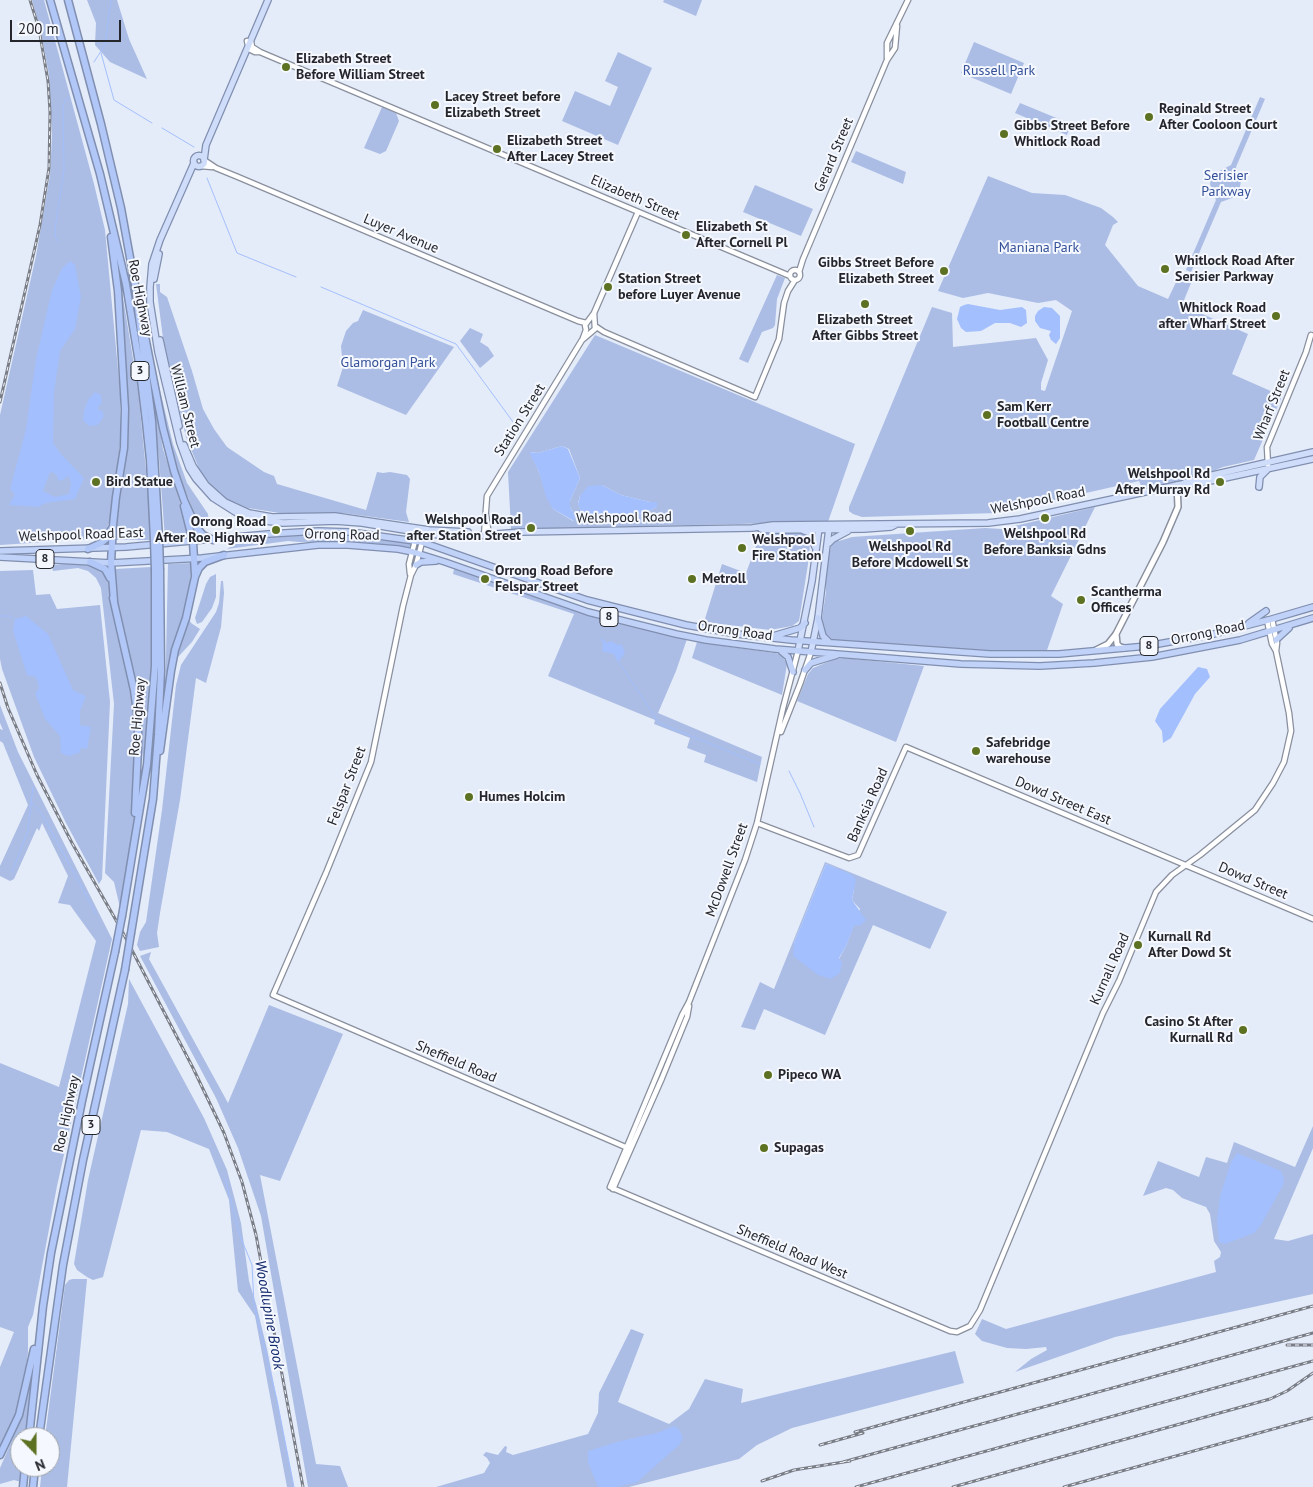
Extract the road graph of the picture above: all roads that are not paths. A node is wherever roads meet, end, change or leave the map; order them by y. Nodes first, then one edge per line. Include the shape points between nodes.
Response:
1 (50, 0) edge
2 (68, 0) edge
3 (264, 0) edge
4 (268, 0) edge
5 (908, 0) edge
6 (897, 26) junction
7 (249, 46) junction
8 (887, 60) junction
9 (241, 64) junction
10 (228, 86) junction
11 (198, 156) junction
12 (194, 163) junction
13 (202, 163) junction
14 (108, 204) junction
15 (638, 212) junction
16 (793, 275) junction
17 (135, 285) junction
18 (590, 327) junction
19 (1312, 329) dead end
20 (1312, 336) edge
21 (1313, 342) edge
22 (1306, 352) junction
23 (1313, 452) edge
24 (1313, 459) edge
25 (1268, 465) junction
26 (1180, 484) junction
27 (1259, 487) dead end
28 (184, 500) junction
29 (113, 525) junction
30 (895, 525) junction
31 (819, 527) junction
32 (829, 527) junction
33 (752, 528) junction
34 (804, 530) junction
35 (850, 530) junction
36 (486, 534) junction
37 (213, 540) junction
38 (159, 541) junction
39 (193, 542) junction
40 (418, 542) junction
41 (828, 545) junction
42 (112, 548) junction
43 (88, 549) junction
44 (0, 551) edge
45 (816, 551) junction
46 (416, 553) junction
47 (224, 555) junction
48 (0, 557) edge
49 (194, 558) junction
50 (161, 561) joint
51 (90, 562) junction
52 (445, 562) junction
53 (111, 564) junction
54 (416, 565) junction
55 (157, 570) junction
56 (411, 575) junction
57 (195, 577) junction
58 (114, 601) junction
59 (1313, 607) edge
60 (1266, 611) dead end
61 (818, 618) junction
62 (1313, 618) edge
63 (1270, 620) junction
64 (804, 623) junction
65 (1293, 625) junction
66 (1243, 627) junction
67 (1272, 631) junction
68 (1116, 634) junction
69 (768, 637) junction
70 (801, 640) junction
71 (1276, 640) junction
72 (814, 641) junction
73 (830, 642) junction
74 (1125, 649) junction
75 (779, 650) junction
76 (798, 651) junction
77 (810, 652) junction
78 (1094, 652) junction
79 (1276, 652) junction
80 (842, 654) junction
81 (805, 670) junction
82 (793, 672) junction
83 (776, 742) junction
84 (906, 747) joint
85 (153, 799) junction
86 (757, 823) junction
87 (134, 841) junction
88 (1185, 865) junction
89 (1313, 919) edge
90 (273, 995) joint
91 (628, 1148) junction
92 (612, 1188) joint
93 (43, 1306) junction
94 (967, 1328) joint
95 (30, 1427) edge
96 (40, 1427) edge
97 (0, 1455) edge

1 - 14 highway, Roe Highway / 3
2 - 17 highway, Roe Highway / 3 via 102,124
3 - 7 main road, William Street
4 - 7 main road, William Street
5 - 6 street, Gerard Street
6 - 8 street, Gerard Street via 895,46
6 - 8 street, Gerard Street via 887,43
7 - 9 main road, William Street
7 - 10 main road, William Street via 234,69
7 - 15 street, Elizabeth Street
8 - 16 street, Gerard Street via 803,259
9 - 10 main road
9 - 13 main road, William Street via 206,145
10 - 11 main road, William Street
11 - 12 main road, William Street
11 - 13 main road
12 - 13 main road via 196,166
12 - 36 main road, William Street via 154,256 150,287 158,352 169,402 185,458 196,479 223,505 263,522 334,521 447,536
13 - 18 street, Luyer Avenue
13 - 36 main road, William Street via 189,181 162,242 153,287 162,350 184,442 193,466 206,486 225,502 262,516 335,516 447,532
14 - 29 highway via 118,291 125,409 124,448
14 - 38 highway, Roe Highway / 3 via 139,363
15 - 16 street, Elizabeth Street
15 - 18 street, Station Street
16 - 18 street, Gerard Street via 782,309 779,339 755,397
17 - 28 highway via 163,428
17 - 38 highway, Roe Highway / 3 via 152,421
18 - 36 street, Station Street via 489,493
19 - 20 street, Wharf Street
20 - 22 street, Wharf Street
21 - 22 street, Wharf Street
22 - 25 street, Wharf Street via 1267,447
23 - 25 main road, Welshpool Road
24 - 25 main road, Welshpool Road
25 - 26 main road, Welshpool Road via 1200,483
25 - 27 main road via 1260,477
26 - 30 main road, Welshpool Road via 1002,522
26 - 68 main road via 1178,507
28 - 37 highway via 199,532
28 - 39 highway
29 - 42 highway
29 - 43 highway via 101,543
30 - 32 main road, Welshpool Road
30 - 35 main road, Welshpool Road
31 - 32 main road, Welshpool Road
31 - 33 main road, Welshpool Road via 773,525
31 - 34 main road, Welshpool Road
31 - 45 main road, McDowell Street
32 - 35 main road, Welshpool Road
32 - 41 main road, McDowell Street
33 - 34 main road, Welshpool Road
33 - 36 main road, Welshpool Road
34 - 45 main road via 810,533
35 - 41 main road via 832,539
37 - 39 highway, Orrong Road / 8
37 - 40 highway, Orrong Road / 8 via 318,531 350,532
38 - 39 highway, Orrong Road / 8
38 - 42 highway, Welshpool Road East / 8
38 - 55 highway, Roe Highway / 3, bridge
39 - 49 highway
40 - 46 street, Felspar Street
40 - 69 highway, Orrong Road / 8 via 620,609 686,625
41 - 61 main road, McDowell Street
42 - 43 highway, Welshpool Road East / 8
42 - 53 highway
43 - 44 highway, Welshpool Road East / 8
45 - 64 main road, McDowell Street
46 - 47 highway, Orrong Road / 8 via 348,545
46 - 52 highway, Orrong Road / 8
46 - 54 street, Felspar Street
46 - 56 street, Felspar Street via 410,564
47 - 49 highway, Orrong Road / 8
47 - 57 highway via 205,562
48 - 51 highway, Welshpool Road East / 8
49 - 50 highway, Orrong Road / 8
49 - 57 highway
50 - 53 highway, Welshpool Road East / 8
51 - 53 highway, Welshpool Road East / 8
51 - 58 highway via 108,572
52 - 54 highway via 427,561
52 - 75 highway, Orrong Road / 8 via 588,612 699,639
53 - 58 highway
54 - 56 street, Felspar Street
55 - 85 highway, Roe Highway / 3 via 161,671
55 - 87 highway, Roe Highway / 3 via 155,666 146,764
56 - 90 street, Felspar Street via 371,762
57 - 85 highway via 171,671
58 - 87 highway via 138,720
59 - 63 highway, Orrong Road / 8
60 - 66 highway
61 - 72 main road, McDowell Street
61 - 73 highway via 823,636
62 - 65 highway, Orrong Road / 8
63 - 66 highway, Orrong Road / 8
63 - 67 street, Kurnall Road
64 - 69 highway via 794,631
64 - 70 main road, McDowell Street
65 - 67 highway, Orrong Road / 8
65 - 71 highway
66 - 74 highway, Orrong Road / 8
67 - 71 street, Kurnall Road
67 - 79 street, Kurnall Road
67 - 80 highway, Orrong Road / 8 via 1181,652 1080,664 991,665
68 - 74 main road via 1117,644
68 - 78 main road via 1108,644
69 - 70 highway, Orrong Road / 8
70 - 72 highway, Orrong Road / 8
70 - 76 main road, McDowell Street
71 - 79 street, Kurnall Road
72 - 73 highway, Orrong Road / 8
72 - 77 main road, McDowell Street
73 - 78 highway, Orrong Road / 8 via 999,654
74 - 78 highway, Orrong Road / 8
75 - 76 highway, Orrong Road / 8
75 - 82 highway via 788,657
76 - 77 highway, Orrong Road / 8
76 - 82 street, McDowell Street
77 - 80 highway, Orrong Road / 8
77 - 81 street, McDowell Street
79 - 88 street, Kurnall Road via 1291,731 1284,762 1255,810
80 - 81 highway via 811,663
81 - 83 street, McDowell Street
82 - 83 street, McDowell Street
83 - 86 street, McDowell Street
84 - 86 street, Banksia Road via 858,855 849,858
84 - 88 street, Dowd Street East
85 - 96 highway, Roe Highway / 3, bridge via 125,970 83,1160 62,1275
86 - 91 street, McDowell Street via 666,1070
87 - 93 highway, Roe Highway / 3, bridge via 115,952 64,1190
88 - 89 street, Dowd Street
88 - 94 street, Kurnall Road via 1156,892 980,1310
90 - 91 street, Sheffield Road
91 - 92 street, McDowell Street
92 - 94 street, Sheffield Road West via 950,1331
93 - 95 highway, Roe Highway / 3
93 - 97 highway via 19,1415

